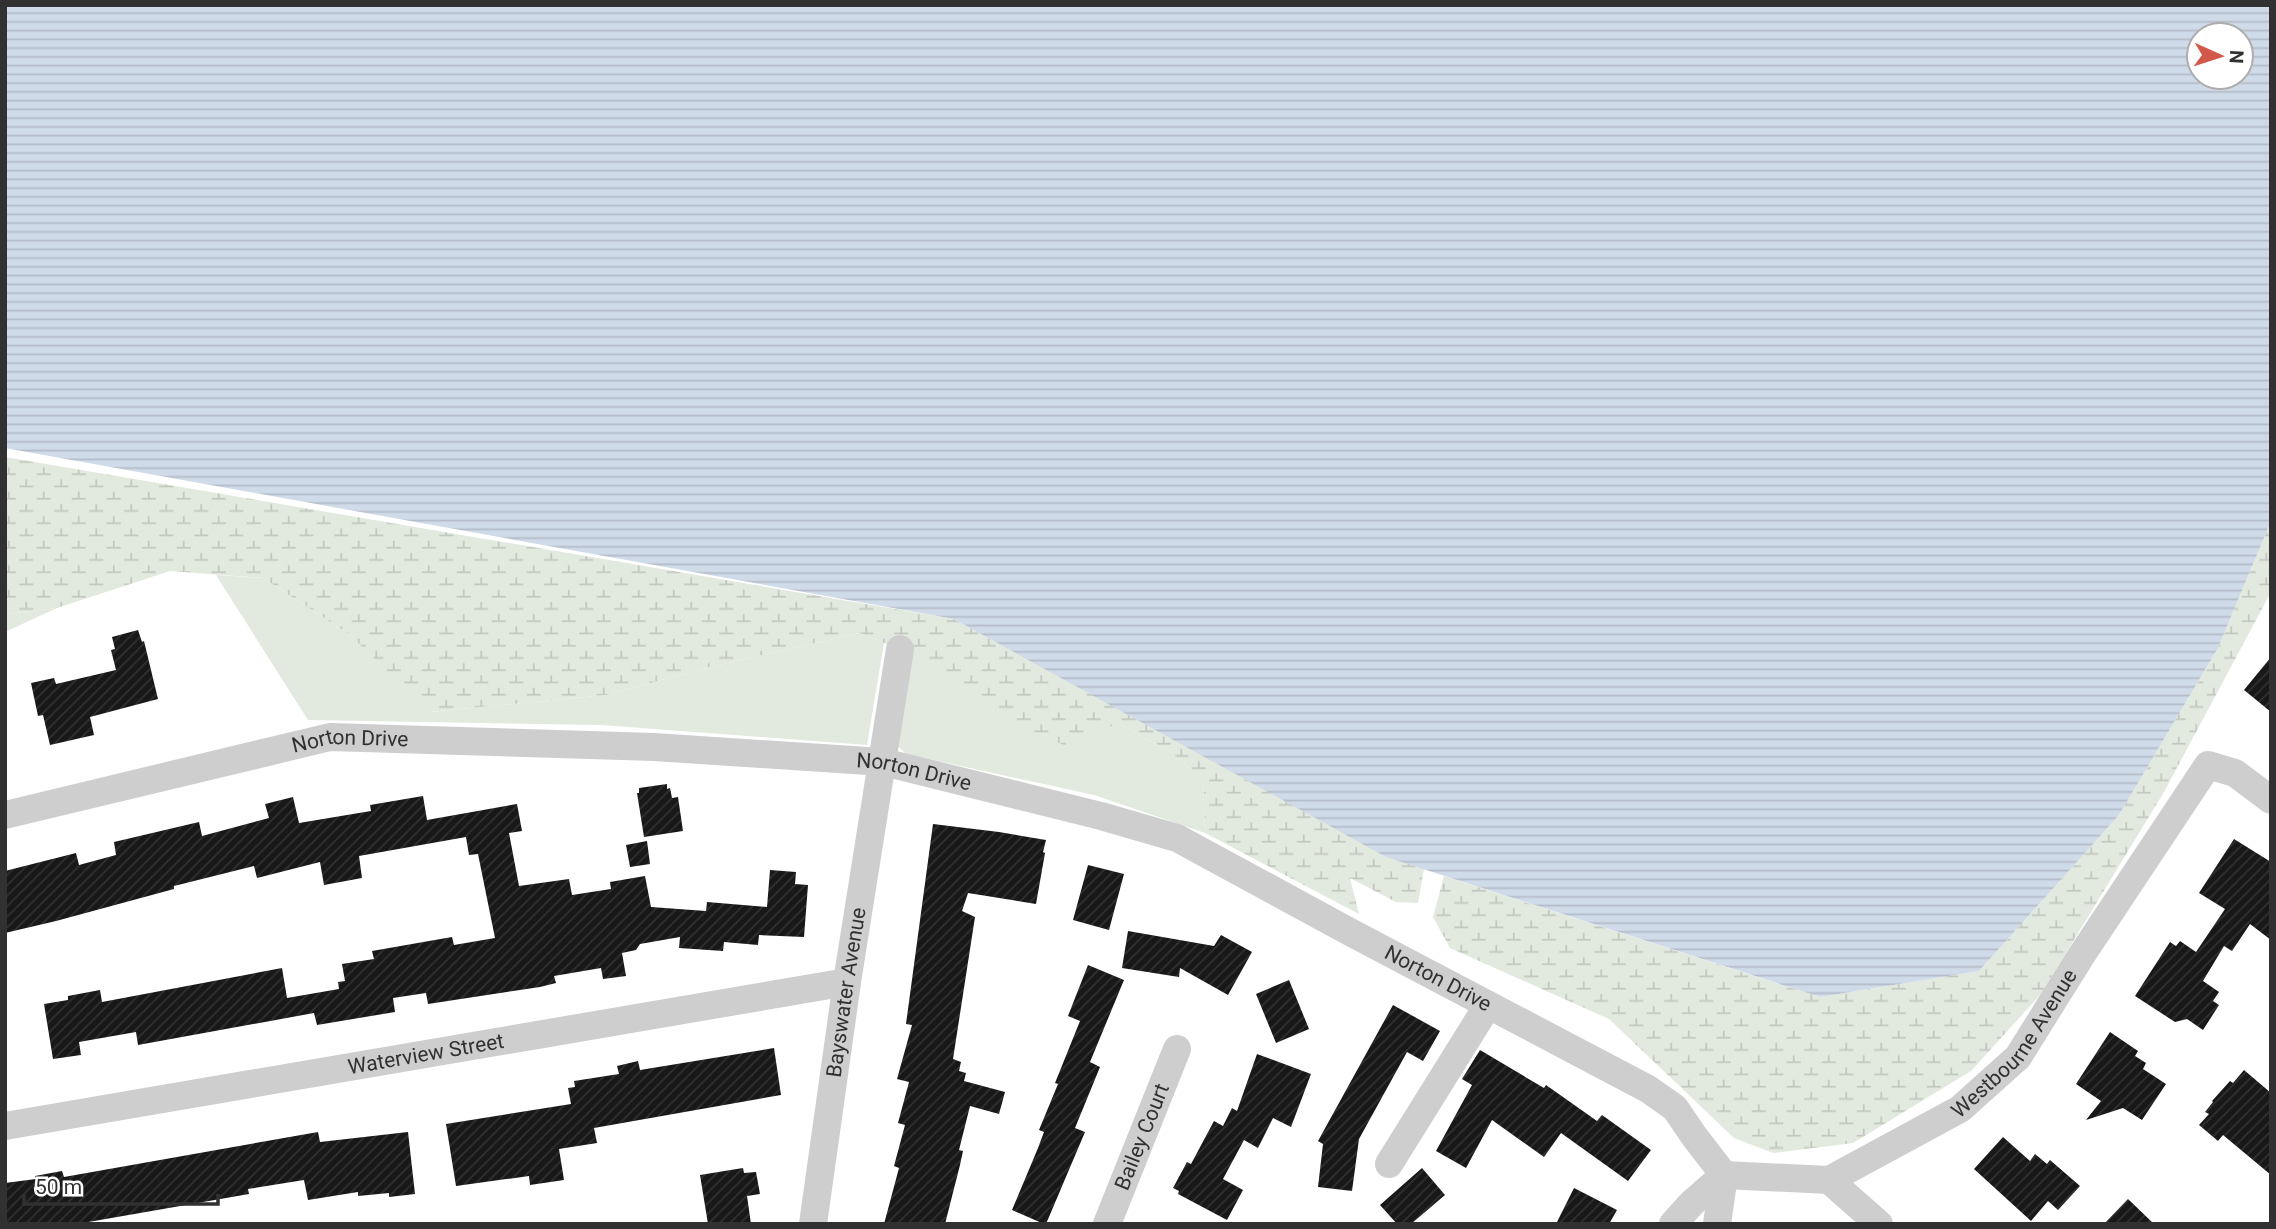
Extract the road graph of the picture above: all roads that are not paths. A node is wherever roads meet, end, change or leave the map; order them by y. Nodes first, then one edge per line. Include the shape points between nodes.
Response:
1 (901, 649) dead end
2 (883, 762) junction
3 (2271, 800) edge
4 (5, 815) edge
5 (847, 982) junction
6 (1488, 1004) junction
7 (1177, 1049) dead end
8 (5, 1126) edge
9 (1389, 1164) dead end
10 (1724, 1175) junction
11 (1829, 1180) junction
12 (813, 1224) edge
13 (1107, 1224) edge
14 (1673, 1224) edge
15 (1717, 1224) edge
16 (1879, 1224) edge

1 - 2 street, Bayswater Avenue
2 - 4 street, Norton Drive via 654,747 330,737
2 - 5 street, Bayswater Avenue
2 - 6 street, Norton Drive via 1177,838
3 - 11 street, Westbourne Avenue via 2235,773 2208,765 2018,1057 1960,1109
5 - 8 street, Waterview Street
5 - 12 street, Bayswater Avenue
6 - 9 street
6 - 10 street, Norton Drive via 1675,1108
7 - 13 street, Bailey Court
10 - 11 street
10 - 14 street
10 - 15 street
11 - 16 street

